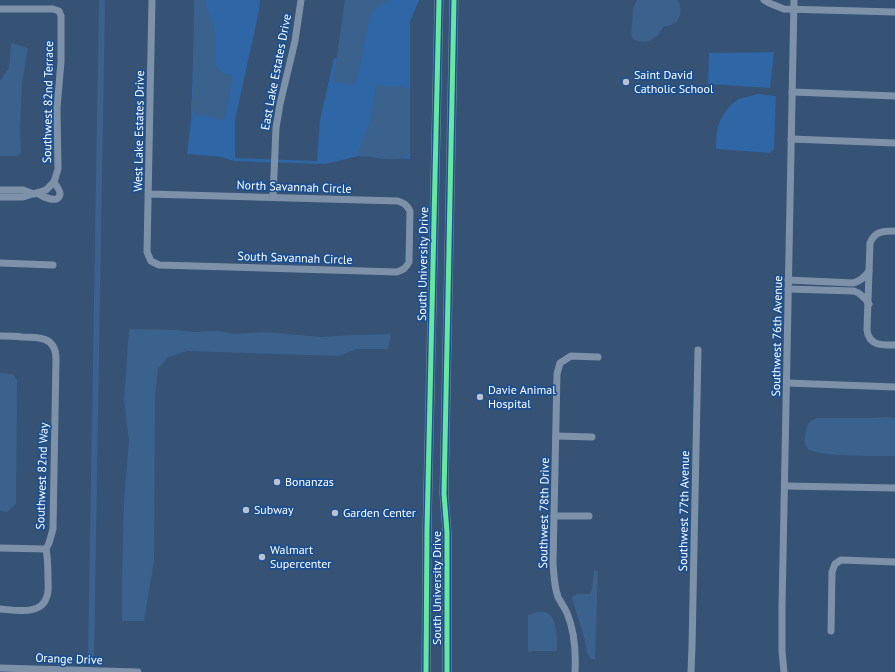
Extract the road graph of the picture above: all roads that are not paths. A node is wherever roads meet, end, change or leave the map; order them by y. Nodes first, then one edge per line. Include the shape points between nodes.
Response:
1 (152, 0) edge
2 (301, 0) edge
3 (439, 0) edge
4 (454, 0) edge
5 (764, 0) edge
6 (794, 0) edge
7 (0, 9) edge
8 (793, 10) junction
9 (895, 12) edge
10 (792, 92) junction
11 (895, 96) edge
12 (791, 139) junction
13 (895, 143) edge
14 (435, 168) junction
15 (451, 168) junction
16 (54, 182) junction
17 (0, 190) edge
18 (35, 193) junction
19 (148, 194) junction
20 (0, 196) edge
21 (273, 197) junction
22 (895, 231) edge
23 (410, 236) joint
24 (151, 261) joint
25 (0, 264) edge
26 (53, 265) dead end
27 (869, 271) junction
28 (788, 280) junction
29 (788, 289) junction
30 (432, 301) junction
31 (448, 302) junction
32 (869, 304) junction
33 (0, 336) edge
34 (895, 345) edge
35 (698, 350) dead end
36 (598, 357) dead end
37 (787, 383) junction
38 (895, 386) edge
39 (556, 436) junction
40 (592, 437) dead end
41 (785, 486) junction
42 (895, 488) edge
43 (554, 516) junction
44 (589, 516) dead end
45 (0, 548) edge
46 (46, 549) junction
47 (895, 562) edge
48 (0, 609) edge
49 (831, 630) dead end
50 (0, 668) edge
51 (40, 671) edge
52 (49, 671) edge
53 (138, 672) edge
54 (426, 672) edge
55 (447, 672) edge
56 (575, 672) edge
57 (691, 672) edge
58 (784, 672) edge

1 - 19 street, West Lake Estates Drive
2 - 21 street, East Lake Estates Drive via 276,128
3 - 14 main road, South University Drive
4 - 15 main road, South University Drive
5 - 8 street
6 - 8 street, Southwest 76th Avenue
7 - 16 street, Southwest 82nd Terrace via 53,9 59,11 61,16 57,108 58,169
8 - 9 street
8 - 10 street, Southwest 76th Avenue
10 - 11 street
10 - 12 street, Southwest 76th Avenue
12 - 13 street
12 - 28 street, Southwest 76th Avenue
14 - 15 main road
14 - 30 main road, South University Drive
15 - 31 main road, South University Drive
16 - 18 street via 46,190
16 - 18 street via 60,192 58,198 46,198
17 - 18 street
18 - 20 street via 23,197
19 - 21 street, North Savannah Circle
19 - 24 street, West Lake Estates Drive via 147,252
21 - 23 street, North Savannah Circle via 398,201 408,206 410,211
22 - 27 street via 884,231 872,238
23 - 24 street, South Savannah Circle via 409,262 403,270 397,272 159,265
25 - 26 street
27 - 28 street via 864,278 853,283
27 - 32 street
28 - 29 street, Southwest 76th Avenue
29 - 32 street via 854,291 860,293
29 - 37 street, Southwest 76th Avenue
30 - 31 main road
30 - 54 main road, South University Drive
31 - 55 main road, South University Drive via 444,494 447,532
32 - 34 street via 868,335 873,343
33 - 46 street, Southwest 82nd Way via 40,338 46,340 55,350 53,529
35 - 57 street, Southwest 77th Avenue
36 - 39 street, Southwest 78th Drive via 571,356 560,363 557,374
37 - 38 street
37 - 41 street, Southwest 76th Avenue
39 - 40 street
39 - 43 street, Southwest 78th Drive
41 - 42 street
41 - 58 street, Southwest 76th Avenue via 782,608
43 - 44 street
43 - 56 street, Southwest 78th Drive via 554,582 572,633 576,653
45 - 46 street
46 - 48 street, Southwest 82nd Way via 48,590 42,604 33,610
47 - 49 street via 842,560 835,564 832,572
50 - 51 street, Orange Drive
51 - 52 street, Orange Drive
52 - 53 street, Orange Drive

